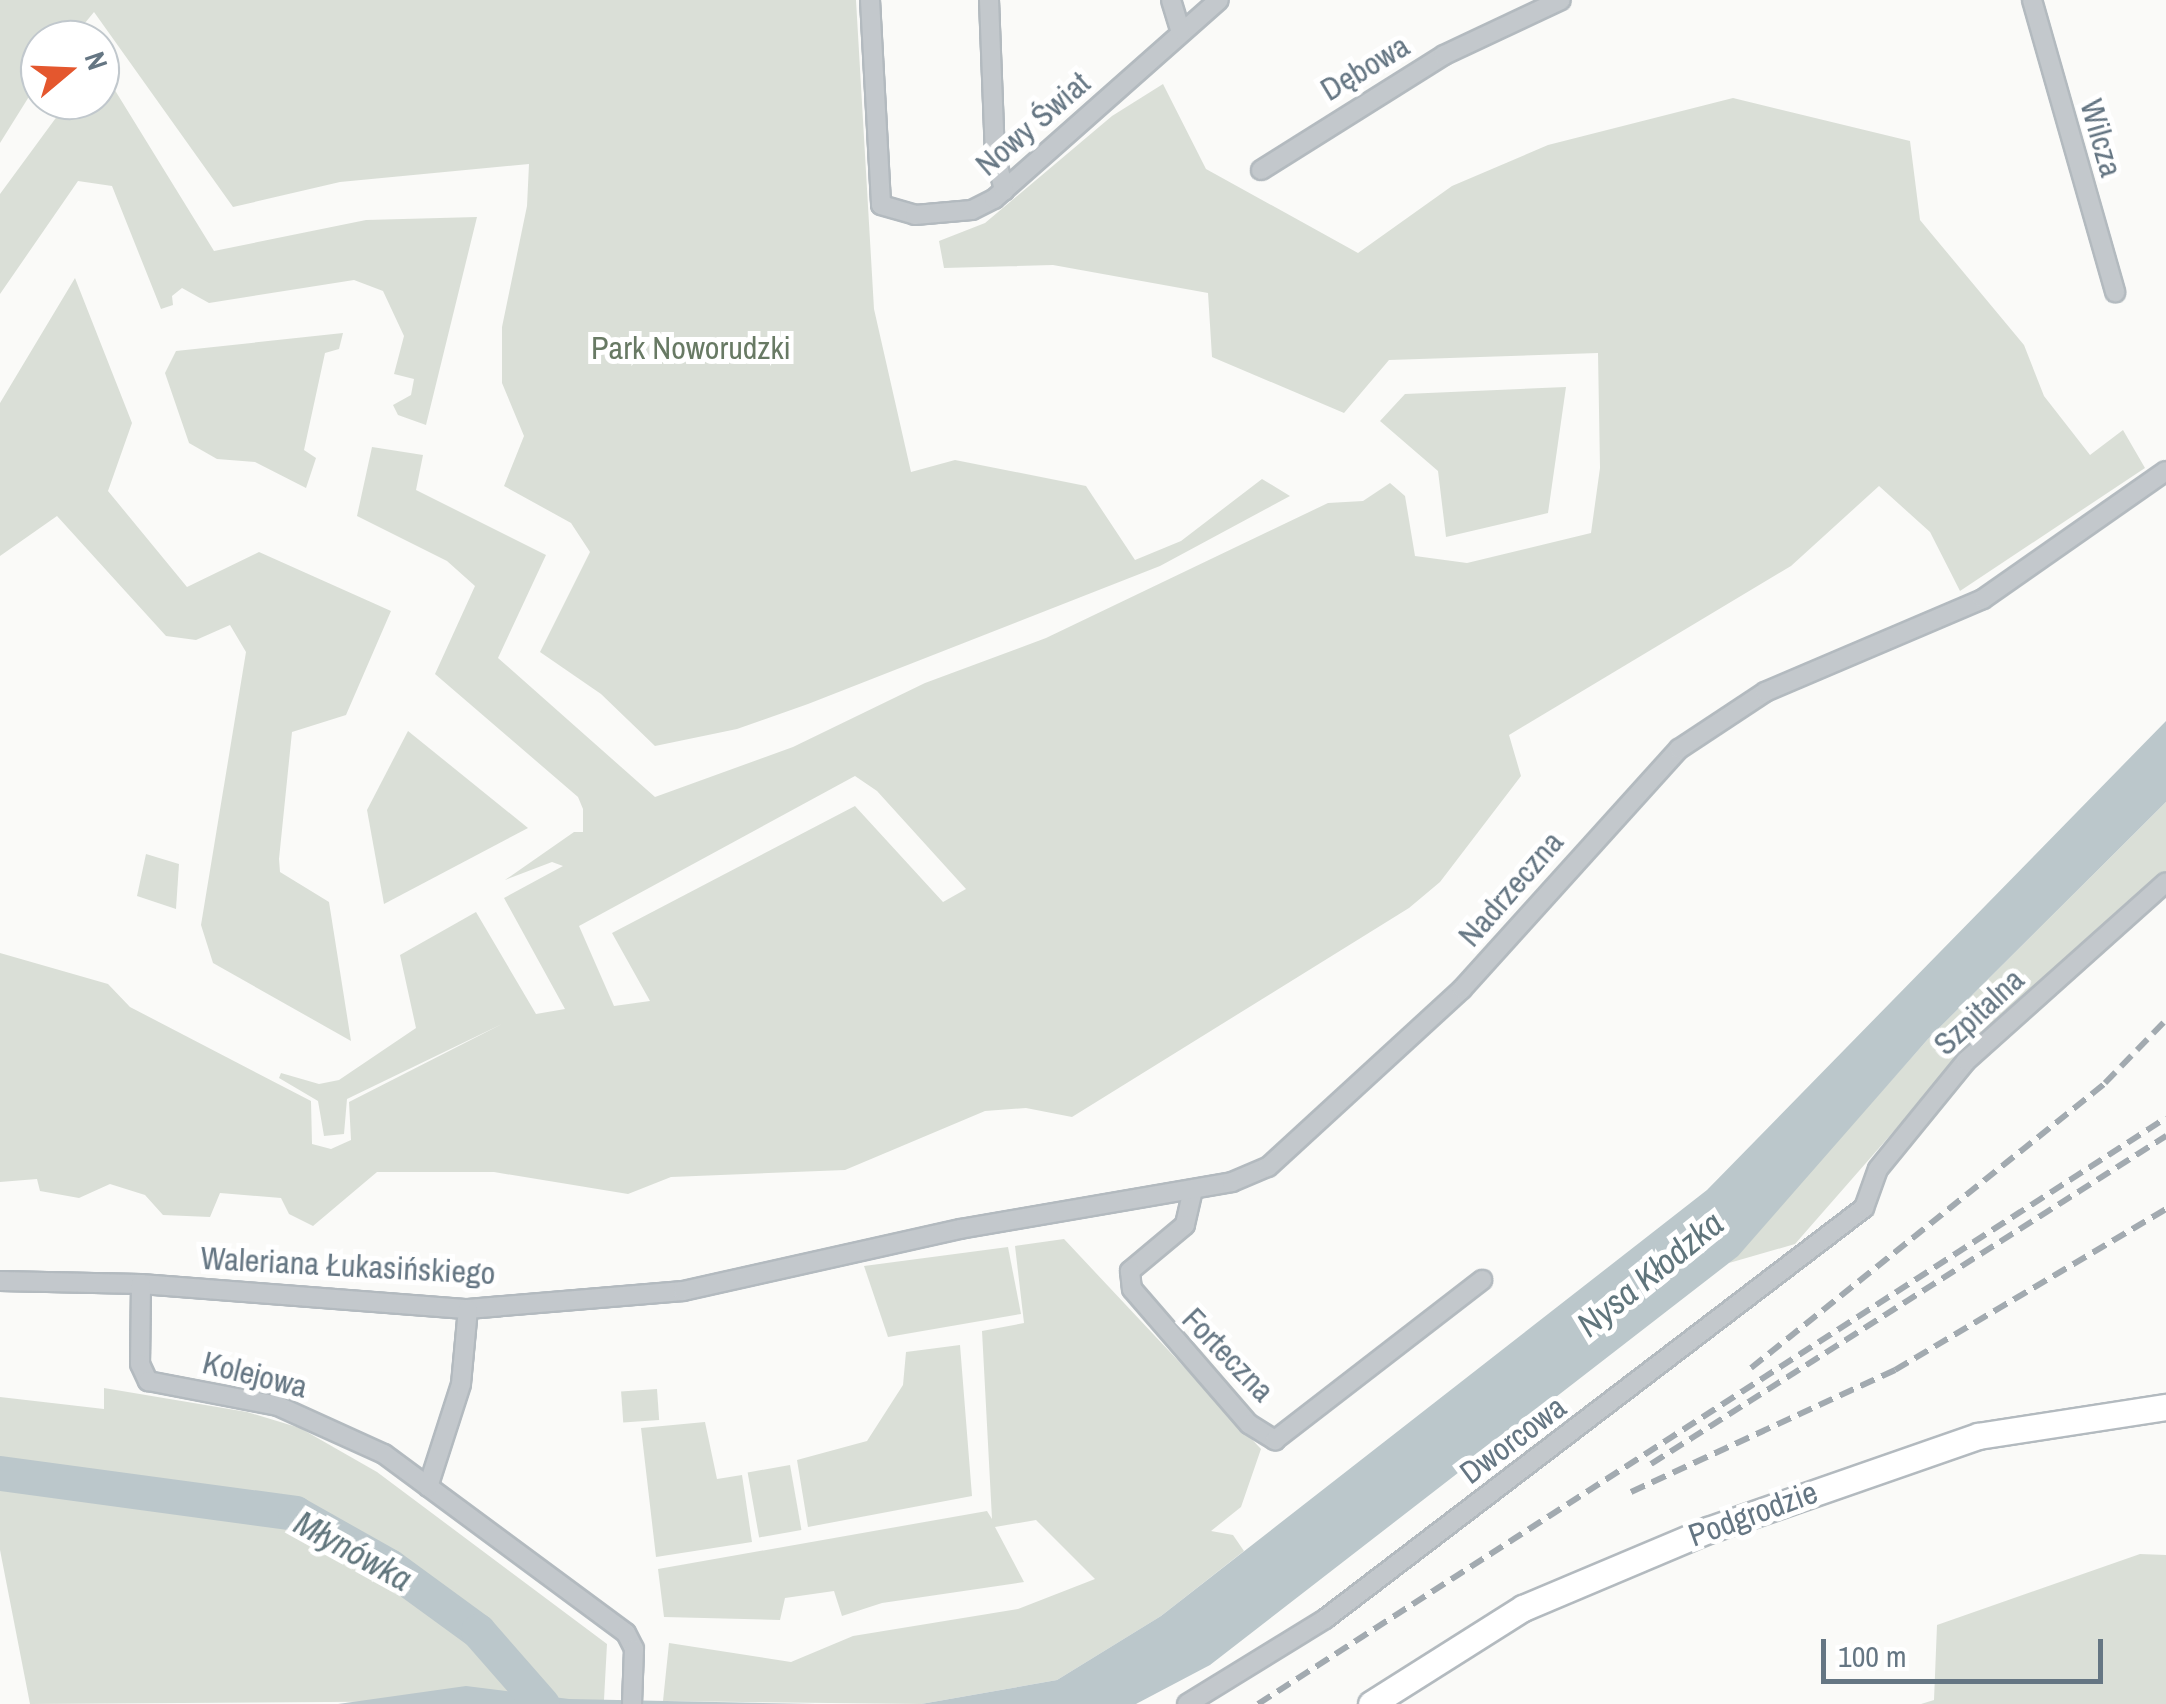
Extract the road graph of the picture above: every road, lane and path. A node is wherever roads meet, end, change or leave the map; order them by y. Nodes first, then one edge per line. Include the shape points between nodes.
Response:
1 (870, 0) edge
2 (989, 0) edge
3 (1170, 0) edge
4 (1218, 0) edge
5 (1560, 0) edge
6 (2032, 0) edge
7 (1180, 30) junction
8 (1261, 170) dead end
9 (1004, 191) junction
10 (2115, 292) dead end
11 (2166, 472) edge
12 (2166, 882) edge
13 (1192, 1194) junction
14 (1864, 1208) joint
15 (868, 1250) joint
16 (1482, 1280) dead end
17 (0, 1281) edge
18 (141, 1284) junction
19 (468, 1310) junction
20 (2166, 1406) edge
21 (428, 1487) junction
22 (632, 1704) edge
23 (1187, 1704) edge
24 (1371, 1704) edge

1 - 9 street, Nowy Świat via 881,205 915,215 958,212
2 - 9 street via 994,154
3 - 7 street
4 - 7 street, Nowy Świat
5 - 8 street, Dębowa via 1444,55
6 - 10 street, Wilcza
7 - 9 street, Nowy Świat
11 - 13 street, Nadrzeczna via 1983,599 1765,692 1713,724 1618,810 1462,989 1321,1121 1268,1166
12 - 14 street, Szpitalna via 1966,1061 1878,1169
13 - 15 street, Nadrzeczna
13 - 16 street, Forteczna via 1185,1225 1130,1272 1132,1289 1249,1424 1275,1440
14 - 23 street, Dworcowa via 1324,1618
15 - 19 street, Waleriana Łukasińskiego via 684,1291
17 - 18 street, Waleriana Łukasińskiego
18 - 19 street, Waleriana Łukasińskiego
18 - 21 street, Kolejowa via 140,1364 148,1382 278,1406 384,1454
19 - 21 street via 462,1384
20 - 24 main road, Podgrodzie via 1978,1436 1708,1530 1523,1608
21 - 22 street, Kolejowa via 626,1633 635,1661

